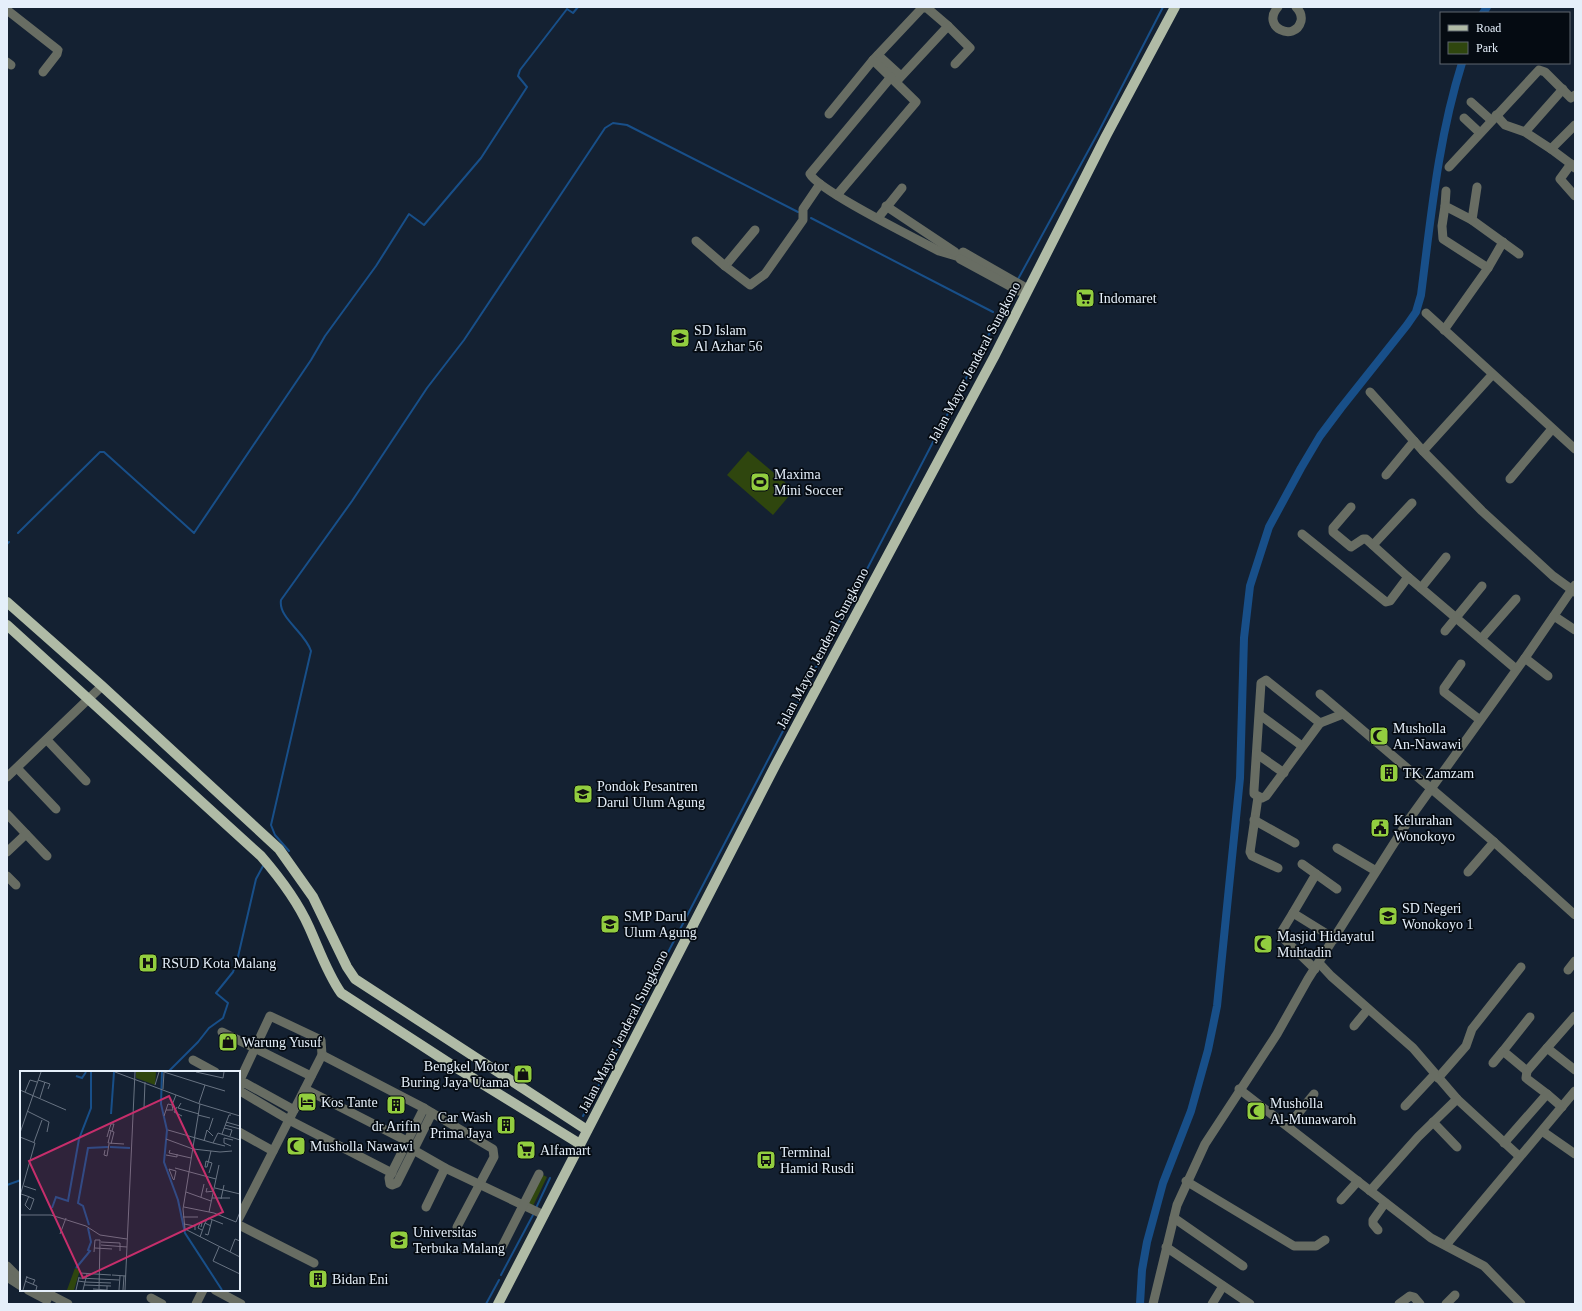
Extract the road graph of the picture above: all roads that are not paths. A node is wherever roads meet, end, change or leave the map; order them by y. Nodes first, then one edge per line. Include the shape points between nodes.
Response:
1 (1175, 7) edge
2 (1278, 7) edge
3 (1296, 7) edge
4 (7, 10) edge
5 (948, 26) junction
6 (875, 57) junction
7 (955, 64) dead end
8 (43, 72) dead end
9 (896, 78) junction
10 (1563, 89) junction
11 (1574, 99) edge
12 (1471, 102) dead end
13 (829, 114) dead end
14 (1464, 118) dead end
15 (1494, 118) junction
16 (1575, 125) edge
17 (1525, 132) junction
18 (1480, 133) junction
19 (1552, 149) junction
20 (1573, 166) edge
21 (1449, 167) dead end
22 (820, 184) junction
23 (1477, 187) dead end
24 (902, 188) dead end
25 (1446, 191) dead end
26 (837, 195) junction
27 (1575, 196) edge
28 (886, 206) junction
29 (1445, 206) junction
30 (878, 218) junction
31 (1472, 220) junction
32 (755, 230) dead end
33 (696, 241) dead end
34 (1503, 242) junction
35 (1519, 254) dead end
36 (959, 255) junction
37 (725, 266) junction
38 (1488, 268) junction
39 (1018, 287) junction
40 (1426, 313) dead end
41 (1444, 330) junction
42 (1492, 375) junction
43 (1370, 392) dead end
44 (1552, 430) junction
45 (1414, 441) junction
46 (1574, 446) edge
47 (1423, 451) junction
48 (1386, 475) dead end
49 (1510, 479) dead end
50 (1412, 503) dead end
51 (1351, 507) dead end
52 (1302, 534) dead end
53 (1373, 545) junction
54 (1446, 557) dead end
55 (1408, 577) junction
56 (1482, 586) dead end
57 (1421, 588) junction
58 (1574, 589) edge
59 (1516, 599) dead end
60 (7, 602) edge
61 (1554, 616) junction
62 (1456, 618) junction
63 (7, 625) edge
64 (1575, 630) edge
65 (1445, 631) dead end
66 (1481, 639) junction
67 (1525, 658) junction
68 (1461, 664) dead end
69 (1516, 670) junction
70 (1548, 676) dead end
71 (102, 686) junction
72 (1320, 694) dead end
73 (89, 698) junction
74 (1343, 714) junction
75 (1260, 715) junction
76 (1480, 720) junction
77 (1320, 723) junction
78 (47, 740) junction
79 (1302, 746) junction
80 (1257, 754) junction
81 (17, 768) junction
82 (1284, 773) junction
83 (7, 777) edge
84 (86, 781) dead end
85 (1430, 788) junction
86 (1258, 797) junction
87 (56, 809) dead end
88 (7, 814) edge
89 (1254, 820) junction
90 (26, 834) junction
91 (1494, 842) junction
92 (1295, 843) dead end
93 (1337, 848) dead end
94 (7, 852) edge
95 (47, 856) dead end
96 (1302, 864) dead end
97 (1278, 868) dead end
98 (1376, 871) junction
99 (1468, 872) dead end
100 (1316, 874) junction
101 (7, 876) edge
102 (16, 885) dead end
103 (1337, 889) dead end
104 (313, 897) junction
105 (299, 907) junction
106 (1293, 913) junction
107 (1575, 915) edge
108 (1335, 939) junction
109 (1575, 961) edge
110 (1317, 966) junction
111 (1521, 967) dead end
112 (1568, 970) dead end
113 (1368, 1010) junction
114 (1575, 1016) edge
115 (1530, 1017) dead end
116 (1354, 1026) dead end
117 (222, 1032) dead end
118 (1547, 1048) junction
119 (255, 1049) junction
120 (1503, 1051) junction
121 (322, 1055) junction
122 (193, 1060) dead end
123 (1493, 1063) dead end
124 (1575, 1070) edge
125 (213, 1071) edge
126 (1527, 1071) junction
127 (311, 1076) junction
128 (1436, 1076) junction
129 (240, 1081) edge
130 (240, 1083) edge
131 (305, 1089) junction
132 (1239, 1089) junction
133 (240, 1091) edge
134 (1575, 1091) edge
135 (1314, 1094) dead end
136 (1546, 1094) junction
137 (1457, 1099) junction
138 (1405, 1106) dead end
139 (1562, 1107) junction
140 (294, 1110) junction
141 (428, 1110) junction
142 (289, 1120) junction
143 (1433, 1122) junction
144 (1288, 1126) junction
145 (587, 1130) junction
146 (1542, 1131) junction
147 (240, 1133) edge
148 (1504, 1143) junction
149 (580, 1144) junction
150 (410, 1146) junction
151 (1457, 1147) dead end
152 (273, 1151) junction
153 (1575, 1154) edge
154 (1519, 1156) junction
155 (445, 1168) junction
156 (539, 1174) dead end
157 (1186, 1181) junction
158 (1358, 1181) junction
159 (479, 1184) junction
160 (1370, 1191) junction
161 (1341, 1200) dead end
162 (1385, 1204) junction
163 (523, 1206) junction
164 (426, 1207) dead end
165 (240, 1214) edge
166 (544, 1215) junction
167 (1174, 1218) junction
168 (240, 1225) edge
169 (457, 1227) dead end
170 (1378, 1230) dead end
171 (1326, 1240) dead end
172 (1446, 1245) junction
173 (502, 1247) dead end
174 (1166, 1247) junction
175 (314, 1263) dead end
176 (7, 1266) edge
177 (1243, 1266) dead end
178 (7, 1277) edge
179 (20, 1279) edge
180 (20, 1285) edge
181 (1223, 1286) junction
182 (30, 1291) edge
183 (42, 1291) edge
184 (202, 1291) edge
185 (217, 1291) edge
186 (1455, 1295) dead end
187 (151, 1298) dead end
188 (51, 1301) edge
189 (1245, 1303) edge
190 (68, 1304) edge
191 (162, 1304) edge
192 (196, 1304) edge
193 (241, 1304) edge
194 (498, 1304) edge
195 (1154, 1304) edge
196 (1212, 1304) edge
197 (1399, 1304) edge
198 (1420, 1304) edge
199 (1446, 1304) edge
200 (1521, 1304) edge

1 - 39 main road, Jalan Mayor Jenderal Sungkono via 1106,136
2 - 3 street via 1272,18 1275,26 1287,32 1299,26 1301,14
4 - 8 street via 58,50
5 - 6 street via 927,8 922,8
5 - 7 street via 970,48
5 - 9 street
6 - 9 street
6 - 13 street
9 - 22 street via 811,170 810,174
9 - 26 street via 916,102
10 - 11 street
10 - 15 street via 1545,72 1539,70
10 - 17 street
12 - 15 street
14 - 18 street
15 - 17 street
15 - 18 street
16 - 19 street
17 - 19 street
18 - 21 street
19 - 20 street
20 - 27 street via 1560,179
22 - 26 street
22 - 37 street via 803,208 803,220 765,274 753,284 747,284
23 - 31 street
24 - 28 street
25 - 29 street
26 - 30 street
28 - 30 street
28 - 36 street
29 - 31 street
29 - 38 street via 1443,239
30 - 36 street via 938,251
31 - 34 street
32 - 37 street
33 - 37 street
34 - 35 street
34 - 38 street
36 - 39 street
38 - 41 street
39 - 145 main road, Jalan Mayor Jenderal Sungkono via 976,390 826,669
40 - 41 street
41 - 42 street
42 - 44 street
42 - 47 street
43 - 45 street
44 - 46 street
44 - 49 street
45 - 47 street
45 - 48 street
47 - 58 street via 1482,511 1553,576
50 - 53 street
51 - 53 street via 1337,523 1333,532 1351,547 1364,538
52 - 55 street via 1386,602 1390,601
53 - 55 street
54 - 57 street
55 - 57 street
56 - 62 street
57 - 62 street
58 - 61 street
59 - 66 street
60 - 71 main road
61 - 64 street
61 - 67 street
62 - 65 street
62 - 66 street
63 - 73 main road
66 - 69 street
67 - 69 street
67 - 70 street
68 - 76 street via 1444,688 1444,692
69 - 76 street
71 - 73 street
71 - 104 main road via 274,844
72 - 74 street
73 - 78 street
73 - 105 main road via 253,847 278,875
74 - 77 street
74 - 85 street
75 - 77 street via 1261,683 1266,680
75 - 79 street
75 - 80 street
76 - 85 street
77 - 79 street
78 - 81 street
78 - 84 street
79 - 82 street
80 - 82 street
80 - 86 street via 1254,794
81 - 83 street
81 - 87 street
82 - 86 street via 1266,796
85 - 91 street
85 - 98 street
86 - 89 street
88 - 90 street
89 - 92 street
89 - 97 street via 1250,852 1252,856
90 - 94 street
90 - 95 street
91 - 99 street
91 - 107 street
93 - 98 street
96 - 100 street
98 - 108 street
100 - 103 street
100 - 106 street
101 - 102 street
104 - 105 main road
104 - 145 main road via 355,979
105 - 149 main road via 331,976 345,996
106 - 108 street
106 - 110 street via 1282,930 1282,937
108 - 110 street
109 - 112 street
110 - 113 street
110 - 132 street via 1277,1034
111 - 128 street via 1472,1029 1466,1046
113 - 116 street
113 - 128 street via 1413,1048
114 - 118 street
115 - 120 street
117 - 119 street
118 - 124 street
118 - 126 street
119 - 121 street via 271,1016 320,1039
119 - 127 street
119 - 129 street
120 - 123 street
120 - 126 street
121 - 127 street
121 - 141 street
122 - 125 street
126 - 136 street via 1526,1078
127 - 131 street
128 - 137 street
128 - 138 street
130 - 140 street
131 - 140 street
131 - 150 street via 403,1138
132 - 144 street
132 - 157 street via 1205,1144
133 - 142 street
134 - 139 street
135 - 144 street
136 - 139 street
136 - 148 street
137 - 143 street
137 - 148 street
139 - 146 street
140 - 142 street
141 - 150 street
141 - 159 street via 493,1149 494,1156
142 - 150 street via 392,1173
142 - 152 street
143 - 151 street
143 - 160 street
144 - 158 street
145 - 149 main road, Jalan Mayor Jenderal Sungkono
146 - 153 street
146 - 154 street
147 - 152 street
148 - 154 street
149 - 166 main road, Jalan Mayor Jenderal Sungkono
150 - 155 street
152 - 165 street
154 - 172 street
155 - 159 street
155 - 164 street
156 - 163 street
157 - 167 street
157 - 171 street via 1294,1246 1316,1246
158 - 160 street
158 - 161 street
159 - 163 street
159 - 169 street
160 - 162 street
162 - 170 street via 1373,1220
162 - 172 street via 1431,1238
163 - 166 street
163 - 173 street
166 - 194 main road, Jalan Mayor Jenderal Sungkono
167 - 174 street
167 - 177 street
168 - 175 street
172 - 200 street via 1484,1266
174 - 181 street
174 - 195 street
176 - 179 street
178 - 180 street
181 - 189 street
181 - 196 street
182 - 188 street
183 - 188 street
184 - 192 street
185 - 193 street
186 - 199 street
187 - 191 street
188 - 190 street
197 - 198 street via 1413,1296

